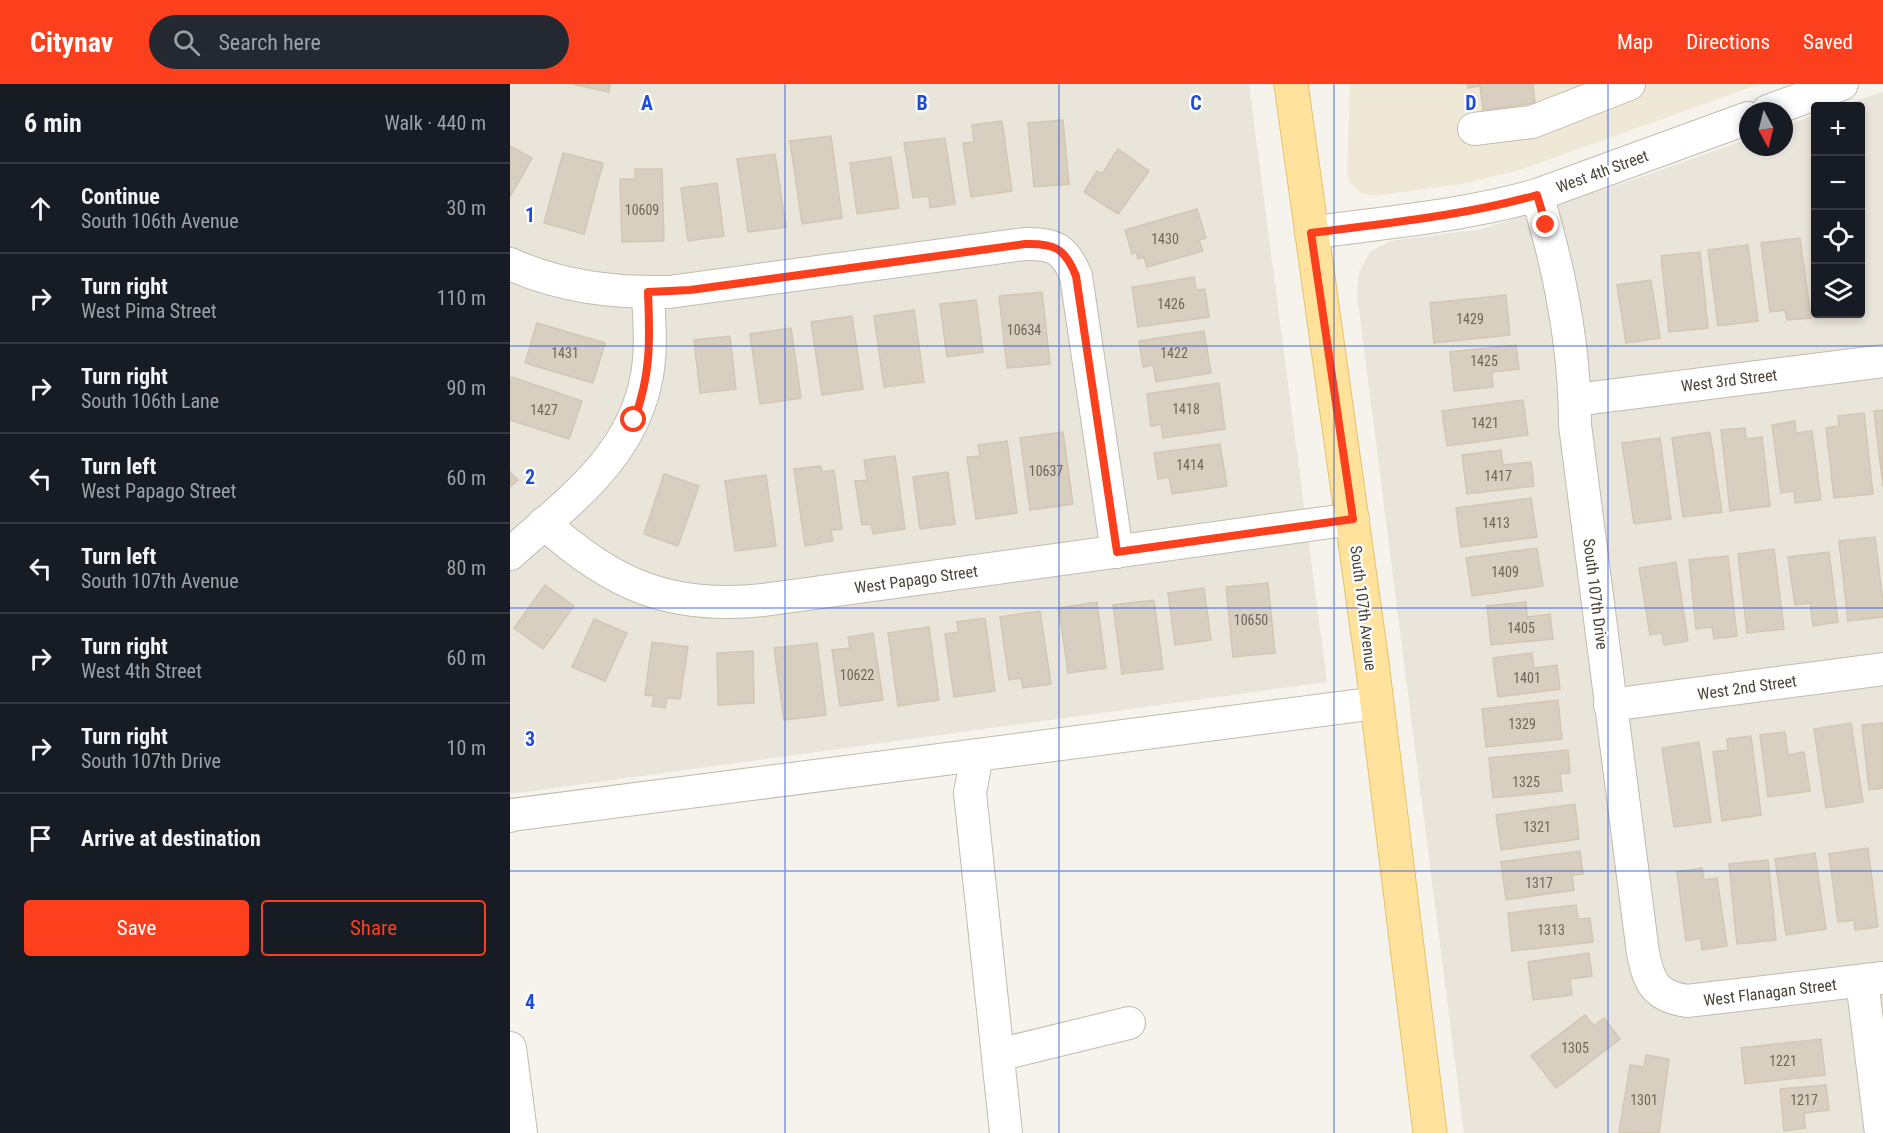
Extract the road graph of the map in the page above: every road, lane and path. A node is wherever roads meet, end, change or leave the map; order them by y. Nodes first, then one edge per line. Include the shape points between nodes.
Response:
1 (1291, 84) edge
2 (1629, 84) edge
3 (1842, 84) edge
4 (1793, 102) edge
5 (1739, 121) edge
6 (1474, 129) dead end
7 (1537, 195) junction
8 (1311, 233) junction
9 (510, 264) edge
10 (648, 292) junction
11 (1883, 361) edge
12 (1575, 400) junction
13 (1353, 519) junction
14 (544, 523) junction
15 (1117, 552) junction
16 (510, 554) edge
17 (1883, 669) edge
18 (1377, 703) junction
19 (1610, 705) junction
20 (977, 755) junction
21 (510, 816) edge
22 (1873, 980) edge
23 (1659, 992) joint
24 (1129, 1023) dead end
25 (510, 1048) edge
26 (998, 1055) junction
27 (521, 1133) edge
28 (1006, 1133) edge
29 (1430, 1133) edge
30 (1881, 1133) edge

1 - 8 main road, South 107th Avenue
2 - 6 street via 1532,122
3 - 4 street
5 - 7 street, West 4th Street
7 - 8 street, West 4th Street via 1449,215
7 - 12 street, South 107th Drive via 1562,288
8 - 13 main road, South 107th Avenue
9 - 10 street via 572,285
10 - 14 street via 650,347 642,399 634,420 610,460
10 - 15 street via 690,290 1025,244 1038,243 1063,252 1071,263 1078,289
11 - 12 street, West 3rd Street
12 - 19 street, South 107th Drive
13 - 15 street, West Papago Street
13 - 18 main road, South 107th Avenue
14 - 15 street, West Papago Street via 613,575 663,595 714,603 764,600
14 - 16 street
17 - 19 street, West 2nd Street
18 - 20 street
18 - 29 main road, South 107th Avenue
19 - 23 street, South 107th Drive via 1643,953 1651,981
20 - 21 street
20 - 26 street via 970,794
22 - 23 street, West Flanagan Street via 1687,1001
22 - 30 street
24 - 26 street
25 - 27 street
26 - 28 street

